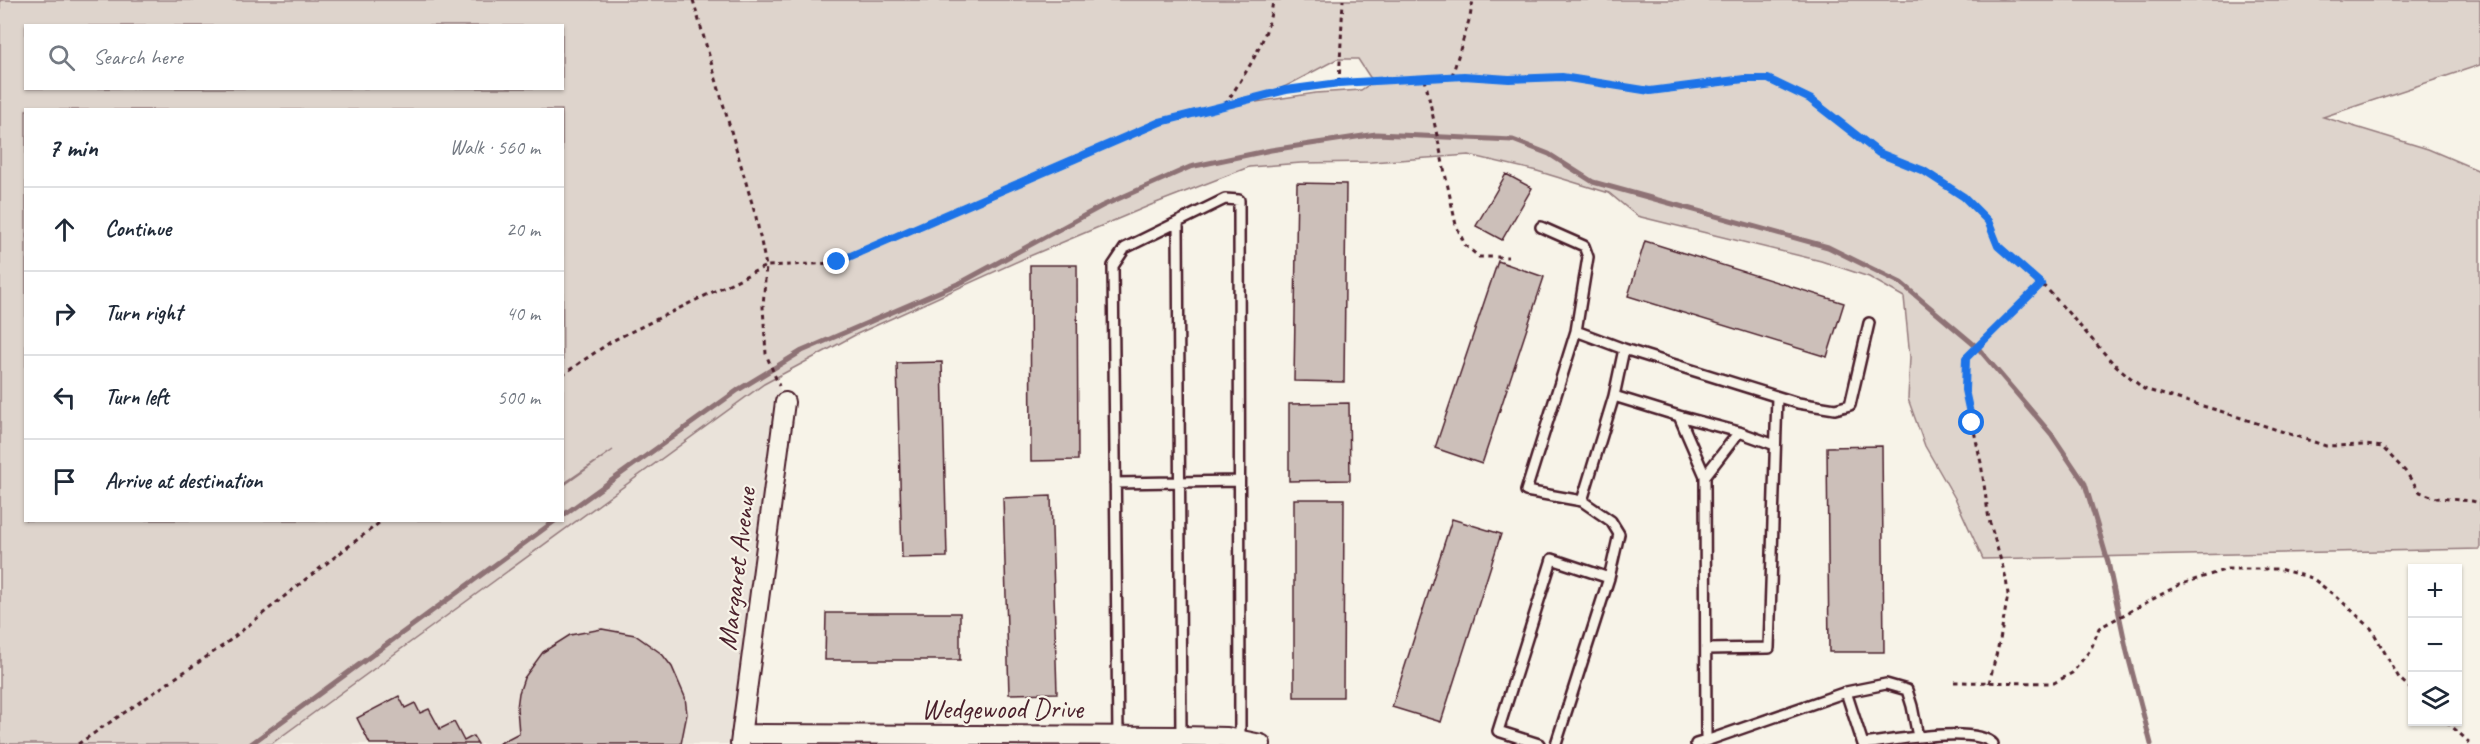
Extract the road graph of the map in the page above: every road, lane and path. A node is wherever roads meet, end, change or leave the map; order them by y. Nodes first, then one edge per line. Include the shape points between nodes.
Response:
1 (693, 0) edge
2 (1273, 0) edge
3 (1343, 0) edge
4 (1473, 0) edge
5 (1452, 77) junction
6 (1425, 79) junction
7 (1339, 83) junction
8 (1225, 105) junction
9 (1178, 222) junction
10 (1541, 227) dead end
11 (1508, 257) dead end
12 (766, 266) junction
13 (2041, 284) junction
14 (1869, 323) dead end
15 (1575, 332) junction
16 (1624, 349) junction
17 (564, 374) edge
18 (782, 394) joint
19 (1614, 396) junction
20 (1777, 397) junction
21 (1679, 416) junction
22 (1738, 432) junction
23 (1775, 445) junction
24 (1705, 476) junction
25 (1239, 481) junction
26 (1115, 483) junction
27 (1178, 483) junction
28 (1582, 501) junction
29 (2480, 503) edge
30 (380, 522) edge
31 (1609, 578) junction
32 (1707, 649) junction
33 (1954, 682) dead end
34 (1989, 683) junction
35 (2408, 686) edge
36 (1846, 692) junction
37 (2451, 726) edge
38 (1118, 735) junction
39 (1918, 737) junction
40 (741, 739) edge
41 (899, 739) edge
42 (969, 739) edge
43 (1181, 740) edge
44 (1240, 742) edge
45 (1701, 742) edge
46 (78, 744) edge
47 (1261, 744) edge
48 (1539, 744) edge
49 (1556, 744) edge
50 (1863, 744) edge
51 (1993, 744) edge
52 (2471, 744) edge

1 - 12 path via 756,217
2 - 8 path via 1261,46
3 - 7 path
4 - 5 path
5 - 6 path
5 - 13 path via 1562,77 1650,91 1768,79 1810,99 1879,153 1924,171 1964,197 1988,221 1998,246
6 - 7 path
6 - 11 path via 1456,225 1465,245 1479,257
7 - 8 path via 1286,90
8 - 12 path via 1150,127 837,262
9 - 25 lane via 1225,199 1239,200
9 - 26 lane via 1125,248 1113,266
9 - 27 lane
10 - 15 lane via 1584,246 1588,257
12 - 17 path via 612,341
12 - 18 path via 766,354
13 - 29 path via 2113,363 2144,390 2326,446 2382,447 2420,492
13 - 34 path via 1966,358 1965,390 1989,520 2008,595
14 - 20 lane via 1850,405 1835,409
15 - 16 lane
15 - 28 lane via 1526,491
16 - 19 lane
16 - 20 lane
18 - 40 street, Margaret Avenue
19 - 21 lane
19 - 28 lane
20 - 23 lane
21 - 22 lane
21 - 24 lane
22 - 23 lane
22 - 24 lane
23 - 32 lane via 1769,648
24 - 32 lane
25 - 27 lane
25 - 44 lane
26 - 27 lane
26 - 38 lane
27 - 43 lane
28 - 31 lane via 1611,520 1619,534
30 - 46 path via 224,645
31 - 48 lane via 1552,560 1498,732
31 - 49 lane
32 - 45 lane
33 - 34 path
34 - 35 path via 2054,683 2072,673 2091,649 2099,628 2179,585 2227,569 2279,569 2312,578 2371,628 2399,678
36 - 39 lane via 1886,684 1907,690
36 - 45 lane
36 - 50 lane
37 - 52 path
38 - 42 street, Wedgewood Drive
38 - 43 street, Wedgewood Drive
39 - 50 lane
39 - 51 lane via 1956,733
40 - 41 street, Wedgewood Drive
41 - 42 street, Wedgewood Drive
43 - 44 street, Wedgewood Drive
44 - 47 street, Wedgewood Drive

